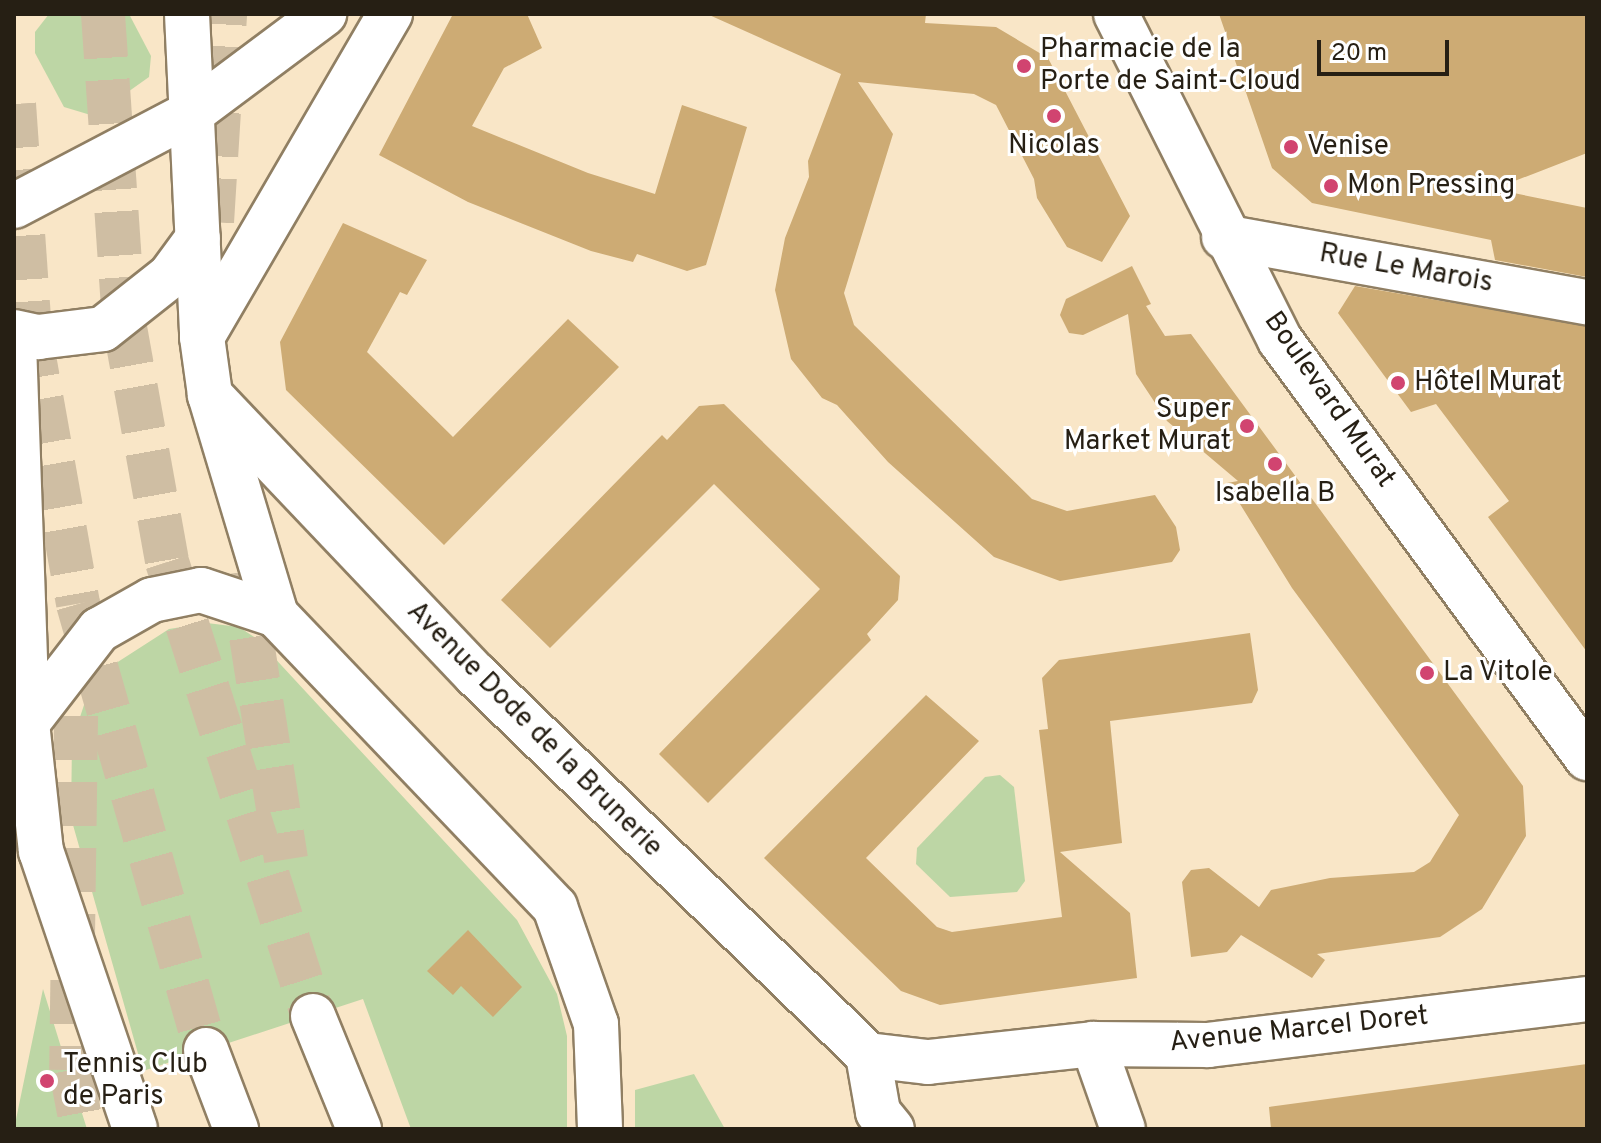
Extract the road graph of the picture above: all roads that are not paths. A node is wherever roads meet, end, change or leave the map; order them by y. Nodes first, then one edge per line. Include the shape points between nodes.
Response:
1 (187, 14) edge
2 (324, 14) edge
3 (390, 14) edge
4 (1116, 14) edge
5 (193, 112) junction
6 (14, 206) edge
7 (1224, 237) junction
8 (198, 238) junction
9 (1587, 302) edge
10 (202, 337) junction
11 (14, 350) edge
12 (210, 395) junction
13 (276, 615) junction
14 (27, 723) junction
15 (1587, 758) edge
16 (1587, 999) edge
17 (313, 1016) tunnel mouth
18 (1093, 1044) junction
19 (206, 1050) tunnel mouth
20 (868, 1055) junction
21 (135, 1129) edge
22 (236, 1129) edge
23 (359, 1129) edge
24 (600, 1129) edge
25 (892, 1129) edge
26 (1123, 1129) edge

1 - 5 main road
2 - 5 main road
3 - 10 main road
4 - 7 main road, Boulevard Murat
5 - 6 main road
5 - 8 main road
7 - 9 main road, Rue Le Marois
7 - 15 main road, Boulevard Murat via 1280,340
8 - 10 main road
8 - 11 main road via 170,276 107,338 38,337
10 - 12 main road
11 - 14 main road
12 - 13 main road
12 - 20 main road, Avenue Dode de la Brunerie via 476,675
13 - 14 main road via 201,590 152,600 99,630
13 - 24 main road via 555,907 596,1024
14 - 21 main road via 41,851
16 - 18 main road, Avenue Marcel Doret via 1208,1045
17 - 23 main road
18 - 20 main road, Avenue Marcel Doret via 928,1062
18 - 26 main road
19 - 22 main road
20 - 25 main road via 878,1112

